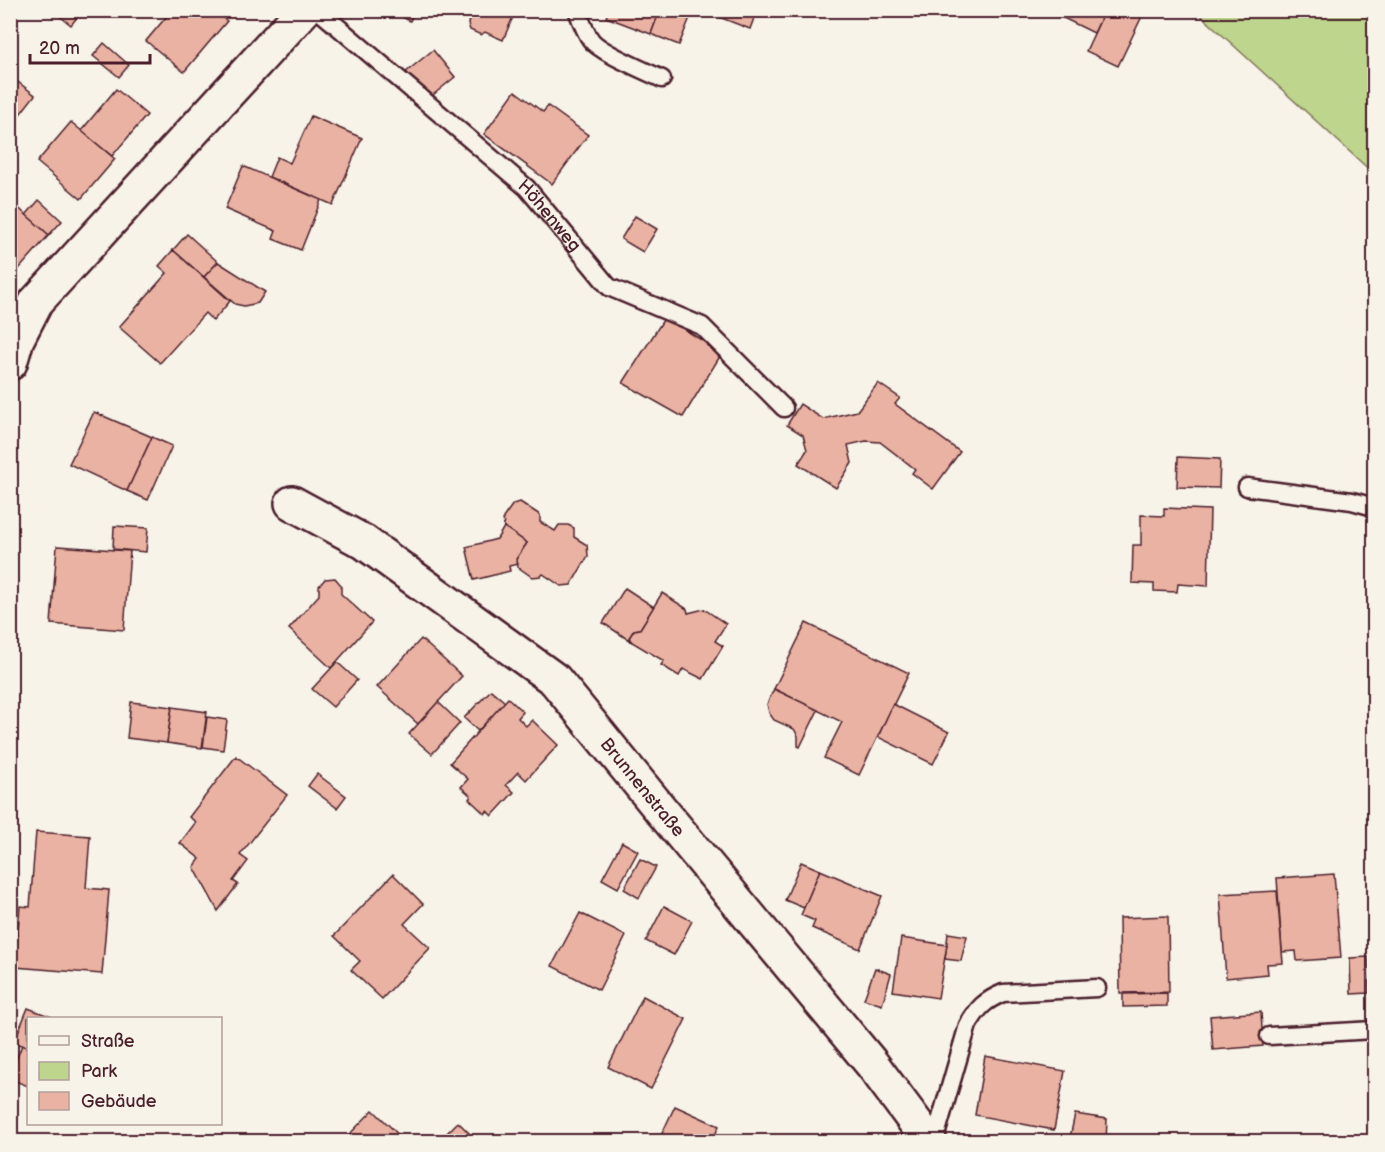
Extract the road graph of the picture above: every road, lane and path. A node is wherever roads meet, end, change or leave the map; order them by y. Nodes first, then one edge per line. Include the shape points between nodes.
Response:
1 (304, 10) edge
2 (318, 10) edge
3 (577, 10) edge
4 (662, 79) dead end
5 (11, 357) edge
6 (784, 408) dead end
7 (1247, 487) dead end
8 (292, 503) dead end
9 (1374, 507) edge
10 (1097, 988) dead end
11 (1374, 1030) edge
12 (1269, 1036) dead end
13 (932, 1142) edge

1 - 5 street via 36,302
2 - 6 lane, Höhenweg via 527,188 609,287 702,326
3 - 4 lane via 592,42
7 - 9 lane
8 - 13 street, Brunnenstraße via 364,542 555,680
10 - 13 lane, Brunnenstraße via 1003,993 978,1009 968,1025
11 - 12 lane

